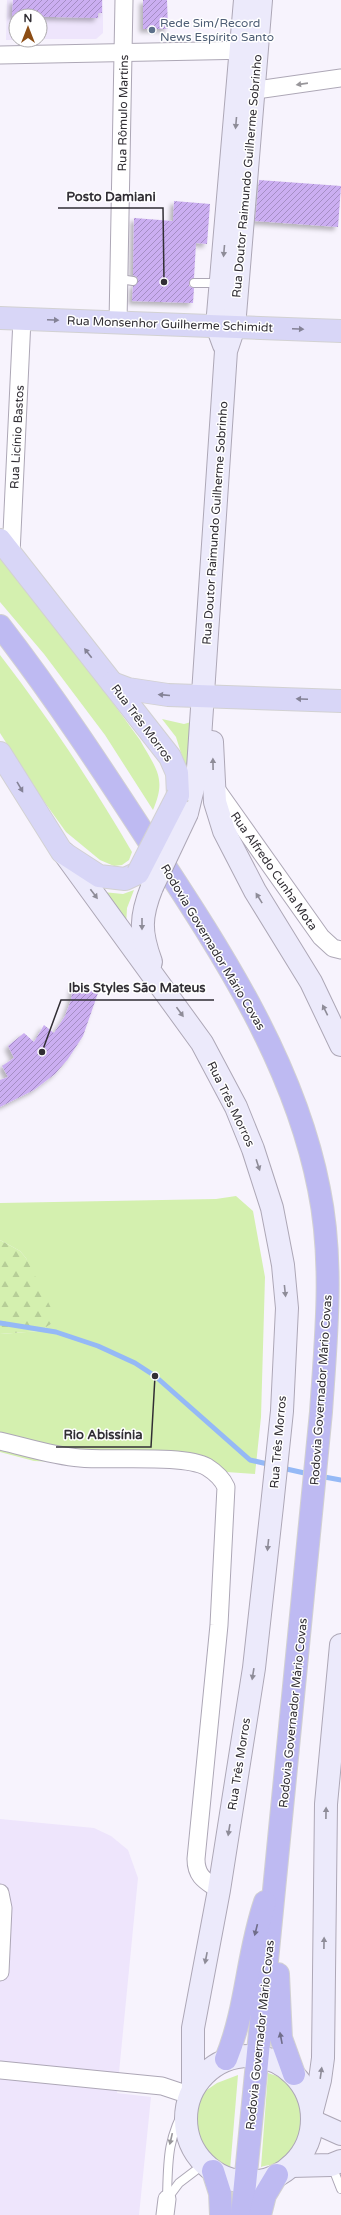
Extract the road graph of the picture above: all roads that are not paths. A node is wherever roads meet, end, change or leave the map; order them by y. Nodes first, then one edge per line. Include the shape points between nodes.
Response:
1 (124, 0) edge
2 (245, 0) edge
3 (262, 0) edge
4 (250, 50) junction
5 (124, 52) junction
6 (0, 55) edge
7 (341, 78) edge
8 (247, 92) junction
9 (194, 283) dead end
10 (221, 283) junction
11 (0, 318) edge
12 (22, 319) junction
13 (118, 323) junction
14 (226, 326) junction
15 (341, 331) edge
16 (6, 547) edge
17 (0, 626) edge
18 (112, 683) junction
19 (203, 696) junction
20 (341, 701) edge
21 (0, 753) edge
22 (213, 785) junction
23 (183, 804) junction
24 (62, 852) junction
25 (145, 880) junction
26 (341, 950) edge
27 (157, 981) junction
28 (341, 1045) edge
29 (0, 1441) edge
30 (341, 1645) edge
31 (278, 1867) junction
32 (219, 1890) junction
33 (0, 1893) edge
34 (270, 1944) junction
35 (0, 1972) edge
36 (257, 2056) junction
37 (226, 2060) junction
38 (0, 2070) edge
39 (294, 2074) junction
40 (190, 2096) junction
41 (312, 2116) junction
42 (341, 2134) edge
43 (336, 2163) edge
44 (209, 2167) junction
45 (284, 2170) junction
46 (245, 2182) junction
47 (341, 2189) edge
48 (166, 2207) edge
49 (221, 2215) edge
50 (242, 2215) edge
51 (260, 2215) edge

1 - 5 street, Rua Rômulo Martins
2 - 4 main road, Rua Doutor Raimundo Guilherme Sobrinho
3 - 4 main road, Rua Doutor Raimundo Guilherme Sobrinho
4 - 5 street
4 - 8 main road, Rua Doutor Raimundo Guilherme Sobrinho
5 - 6 street
5 - 13 street, Rua Rômulo Martins via 127,280
7 -> 8 street
8 -> 10 main road, Rua Doutor Raimundo Guilherme Sobrinho via 228,212
8 - 14 main road, Rua Doutor Raimundo Guilherme Sobrinho
9 - 10 lane
10 - 14 main road, Rua Doutor Raimundo Guilherme Sobrinho
11 - 12 main road, Rua Monsenhor Guilherme Schimidt
12 -> 13 main road, Rua Monsenhor Guilherme Schimidt
12 - 16 street, Rua Licínio Bastos
13 - 14 main road, Rua Monsenhor Guilherme Schimidt
14 -> 15 main road, Rua Monsenhor Guilherme Schimidt
14 - 19 main road, Rua Doutor Raimundo Guilherme Sobrinho
18 -> 16 main road, Rua Três Morros
17 - 31 highway, Rodovia Governador Mário Covas via 59,704 174,880 246,998 276,1056 310,1146 326,1239 328,1312 313,1505
19 -> 18 main road via 147,693
18 - 23 main road, Rua Três Morros via 170,757 177,773
20 -> 19 main road
22 -> 19 main road via 210,721
19 - 23 main road, Rua Doutor Raimundo Guilherme Sobrinho via 196,780
21 -> 24 main road, Rua Três Morros
22 - 26 street, Rua Alfredo Cunha Mota via 321,937 333,948
28 -> 22 main road via 311,982 234,852 218,814
23 - 25 main road, Rua Três Morros, bridge
24 - 25 main road, Rua Três Morros via 99,876
24 -> 27 main road, Rua Três Morros
25 -> 27 main road via 143,936
27 -> 32 main road, Rua Três Morros via 202,1043 236,1107 253,1149 272,1208 283,1265 287,1308 282,1411 254,1668
29 - 32 street via 62,1456 185,1461 207,1467 224,1483 227,1494 222,1588 196,1859 196,1869 200,1877
41 -> 30 main road via 323,2058 326,1804
31 - 34 highway, Rodovia Governador Mário Covas
31 -> 37 highway via 257,1926 241,2016
32 -> 40 main road, Rua Três Morros via 193,2028
33 - 35 street via 3,1908
34 - 36 highway, Rodovia Governador Mário Covas
39 -> 34 highway via 281,2038 278,1972
36 - 37 main road via 241,2056
36 - 39 main road via 277,2062
36 - 46 highway, Rodovia Governador Mário Covas
37 - 40 main road via 212,2067 201,2077
38 - 40 street via 162,2086
39 - 41 main road via 306,2091
40 - 44 main road, Rua Três Morros via 186,2132 192,2147
40 -> 48 lane via 176,2122 171,2138
41 - 42 main road
41 - 45 main road via 311,2131 304,2150
43 - 45 main road
43 - 47 lane
44 - 46 main road via 228,2178
44 - 48 lane via 179,2183
44 - 49 highway via 220,2193
45 - 46 main road via 262,2180
45 - 51 highway via 265,2195
46 - 50 highway, Rodovia Governador Mário Covas

